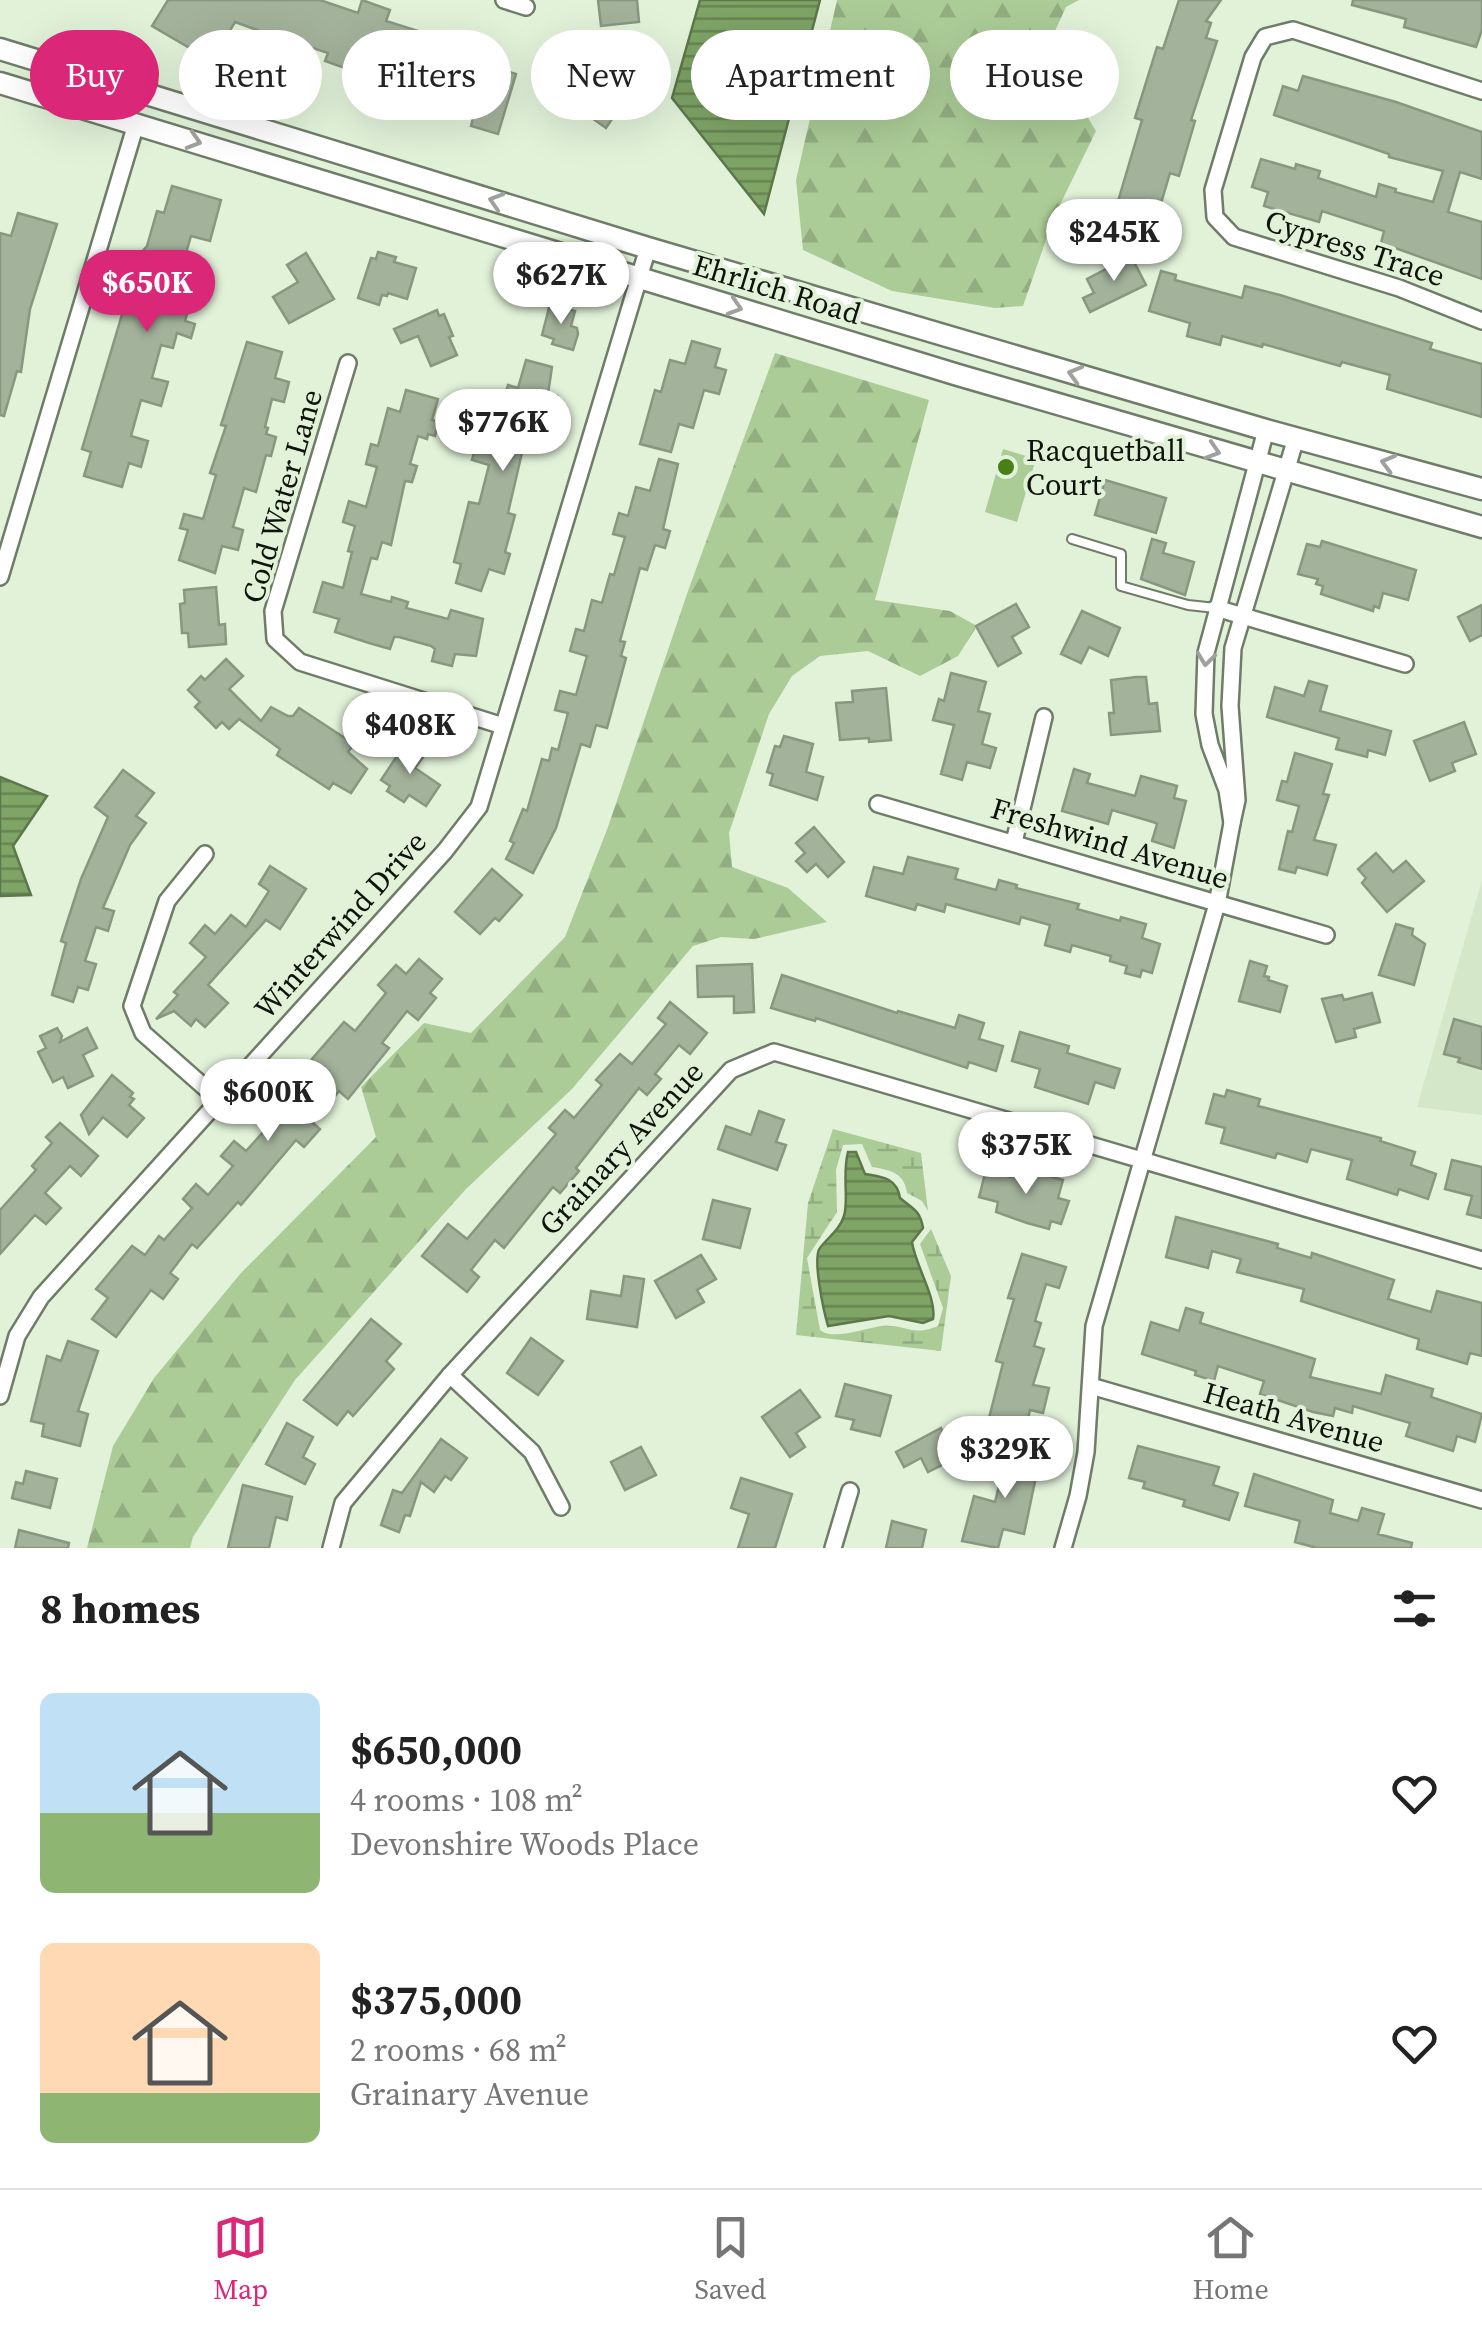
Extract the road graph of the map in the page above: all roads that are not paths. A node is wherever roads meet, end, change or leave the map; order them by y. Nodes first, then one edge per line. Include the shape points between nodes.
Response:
1 (504, 0) edge
2 (526, 7) dead end
3 (0, 49) edge
4 (22, 55) junction
5 (0, 61) edge
6 (0, 82) edge
7 (1482, 91) edge
8 (136, 124) junction
9 (648, 248) junction
10 (641, 279) junction
11 (1482, 321) edge
12 (348, 362) dead end
13 (1266, 430) junction
14 (1296, 438) junction
15 (1256, 464) junction
16 (1286, 472) junction
17 (1482, 489) edge
18 (1482, 527) edge
19 (1072, 539) dead end
20 (0, 577) edge
21 (1216, 608) junction
22 (1243, 616) junction
23 (1404, 664) dead end
24 (1044, 717) dead end
25 (503, 726) junction
26 (878, 804) dead end
27 (1232, 823) junction
28 (1014, 842) junction
29 (205, 854) dead end
30 (1217, 904) junction
31 (1326, 935) dead end
32 (219, 1100) junction
33 (1142, 1161) junction
34 (1482, 1260) edge
35 (450, 1375) junction
36 (1091, 1386) junction
37 (0, 1396) edge
38 (850, 1491) dead end
39 (1482, 1500) edge
40 (561, 1507) dead end
41 (331, 1548) edge
42 (834, 1548) edge
43 (1064, 1548) edge

1 - 2 street
3 - 4 main road, Ehrlich Road
4 - 5 main road
9 -> 4 main road, Ehrlich Road
6 - 8 main road, Ehrlich Road
7 - 11 street, Cypress Trace via 1293,30 1265,37 1213,190 1216,218 1234,238
8 -> 10 main road, Ehrlich Road
8 - 20 street
9 - 10 street, Winterwind Drive
13 -> 9 main road, Ehrlich Road
10 -> 15 main road, Ehrlich Road
10 - 25 street, Winterwind Drive
12 - 25 street, Cold Water Lane via 273,610 275,639 300,662
13 - 14 main road, Ehrlich Road
13 - 15 street
14 - 16 street
17 -> 14 main road, Ehrlich Road
15 - 16 main road, Ehrlich Road
15 - 21 street
16 - 18 main road, Ehrlich Road
16 - 22 street
19 - 21 lane via 1121,554 1121,586
21 - 22 street
21 -> 27 street via 1204,714
22 - 23 street
22 - 27 street via 1230,676 1237,800
24 - 28 street
25 - 32 street, Winterwind Drive via 478,807 456,836
26 - 28 street, Freshwind Avenue
27 - 30 street
28 - 30 street, Freshwind Avenue
29 - 32 street via 167,902 132,1006 143,1032
30 - 31 street, Freshwind Avenue
30 - 33 street
32 - 37 street, Winterwind Drive via 40,1297 16,1336
33 - 34 street, Grainary Avenue
33 - 35 street, Grainary Avenue via 774,1052 731,1070
33 - 36 street via 1094,1326
35 - 40 street via 532,1452
35 - 41 street, Grainary Avenue via 344,1503
36 - 39 street, Heath Avenue
36 - 43 street via 1086,1452
38 - 42 street

